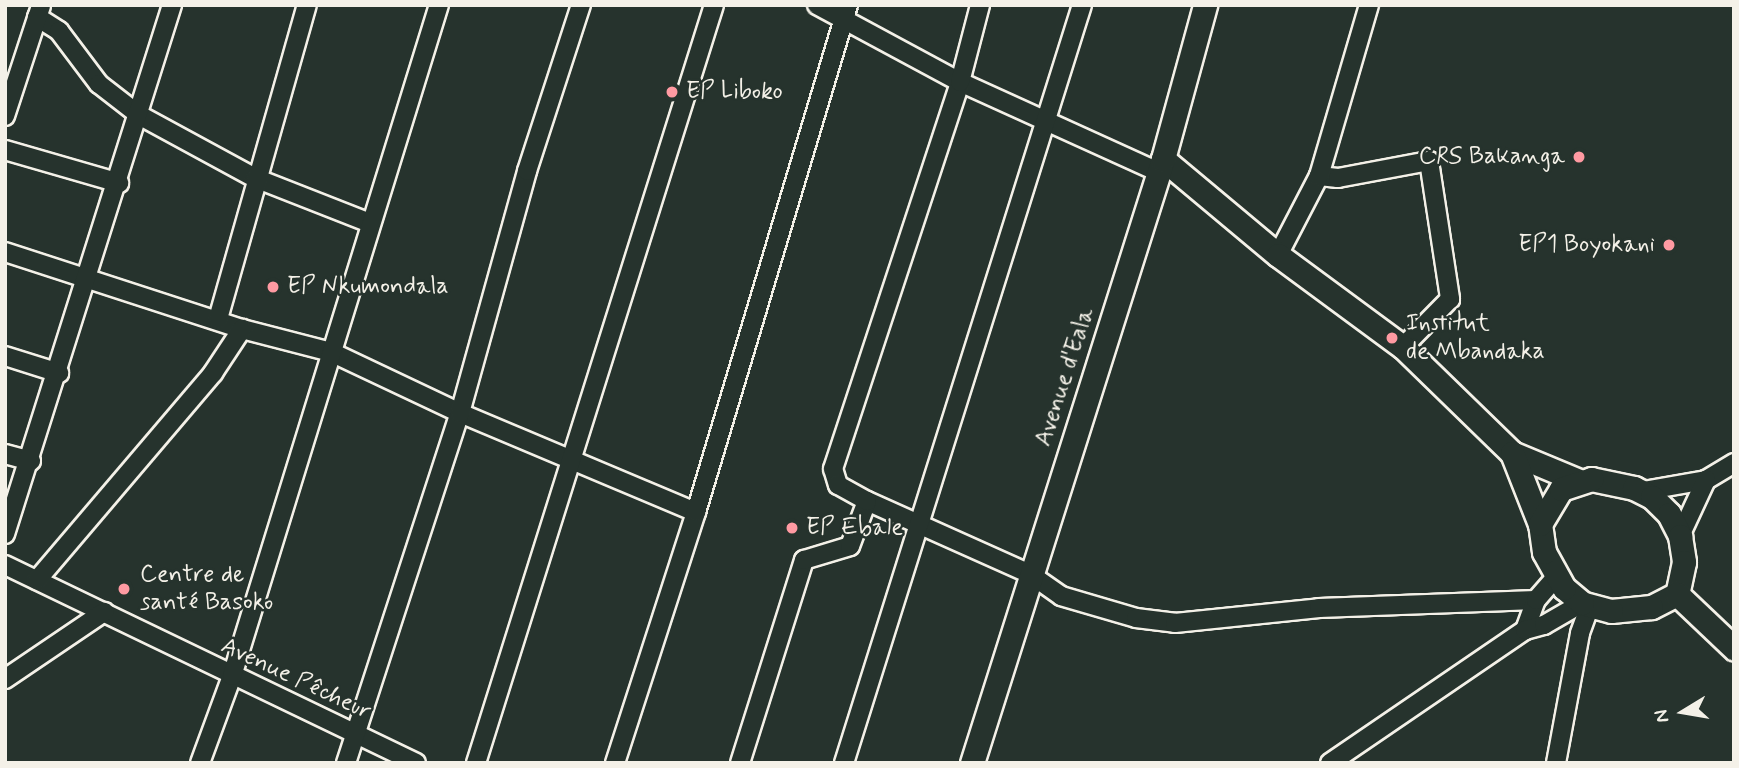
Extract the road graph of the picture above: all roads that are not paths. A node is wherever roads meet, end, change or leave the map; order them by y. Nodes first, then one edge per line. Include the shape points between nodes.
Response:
1 (172, 5) edge
2 (307, 5) edge
3 (439, 5) edge
4 (582, 5) edge
5 (714, 5) edge
6 (817, 5) edge
7 (980, 5) edge
8 (1082, 5) edge
9 (1205, 5) edge
10 (1369, 5) edge
11 (39, 11) edge
12 (846, 11) edge
13 (960, 82) junction
14 (139, 115) junction
15 (5, 116) edge
16 (1046, 121) junction
17 (5, 150) edge
18 (1161, 165) junction
19 (1319, 176) junction
20 (255, 177) junction
21 (119, 183) junction
22 (370, 223) junction
23 (5, 252) edge
24 (1278, 256) junction
25 (88, 278) junction
26 (218, 318) junction
27 (242, 329) junction
28 (1403, 347) junction
29 (331, 352) junction
30 (5, 356) edge
31 (59, 373) junction
32 (460, 413) junction
33 (1512, 453) junction
34 (5, 454) edge
35 (573, 458) junction
36 (31, 461) junction
37 (1734, 463) edge
38 (1706, 480) junction
39 (1579, 481) junction
40 (1643, 491) junction
41 (866, 501) junction
42 (696, 512) junction
43 (1540, 524) junction
44 (920, 525) junction
45 (5, 534) edge
46 (1680, 536) junction
47 (5, 565) edge
48 (1030, 574) junction
49 (1556, 577) junction
50 (37, 580) junction
51 (1677, 594) junction
52 (1536, 600) junction
53 (1586, 605) junction
54 (104, 612) junction
55 (1525, 630) junction
56 (1734, 648) edge
57 (232, 677) junction
58 (5, 678) edge
59 (357, 735) junction
60 (200, 763) edge
61 (346, 763) edge
62 (416, 763) edge
63 (475, 763) edge
64 (615, 763) edge
65 (740, 763) edge
66 (844, 763) edge
67 (972, 763) edge
68 (1330, 763) edge
69 (1556, 763) edge

1 - 14 street
2 - 20 street
3 - 22 street
4 - 32 street via 527,171
5 - 35 street
6 - 12 street
7 - 13 street
8 - 16 street
9 - 18 street, Avenue d'Eala
10 - 19 street
11 - 14 street via 99,84
11 - 15 street
12 - 13 street
12 - 42 street
13 - 16 street
13 - 41 street via 833,469 838,485
14 - 20 street
14 - 21 street
16 - 18 street
16 - 44 street
17 - 21 street
18 - 24 street
18 - 48 street, Avenue d'Eala
19 - 24 street
19 - 28 street via 1338,178 1429,161 1450,299
20 - 22 street
20 - 26 street
21 - 25 street
22 - 29 street
23 - 25 street
24 - 28 street
25 - 26 street
25 - 31 street
26 - 27 street
27 - 29 street
27 - 50 street via 214,373
28 - 33 street
29 - 32 street
29 - 57 street
30 - 31 street
31 - 36 street
32 - 35 street
32 - 59 street
33 - 39 street
33 - 43 street
34 - 36 street
35 - 42 street
35 - 63 street
36 - 45 street
37 - 38 street
38 - 40 street
38 - 46 street
39 - 40 street via 1617,482
39 - 43 street via 1553,496
40 - 46 street via 1662,505
41 - 44 street
41 - 65 street via 850,547 804,560
42 - 64 street
43 - 49 street via 1544,552
44 - 48 street
44 - 66 street
46 - 51 street via 1685,575
47 - 50 street, Avenue Pêcheur
48 - 52 street via 1061,596 1136,618 1175,623 1319,608
48 - 67 street, Avenue d'Eala
49 - 52 street
49 - 53 street
50 - 54 street, Avenue Pêcheur
51 - 53 street via 1636,609
51 - 56 street
52 - 55 street
53 - 55 street
53 - 69 street
54 - 57 street, Avenue Pêcheur
54 - 58 street
55 - 68 street
57 - 59 street, Avenue Pêcheur
57 - 60 street
59 - 61 street
59 - 62 street, Avenue Pêcheur

